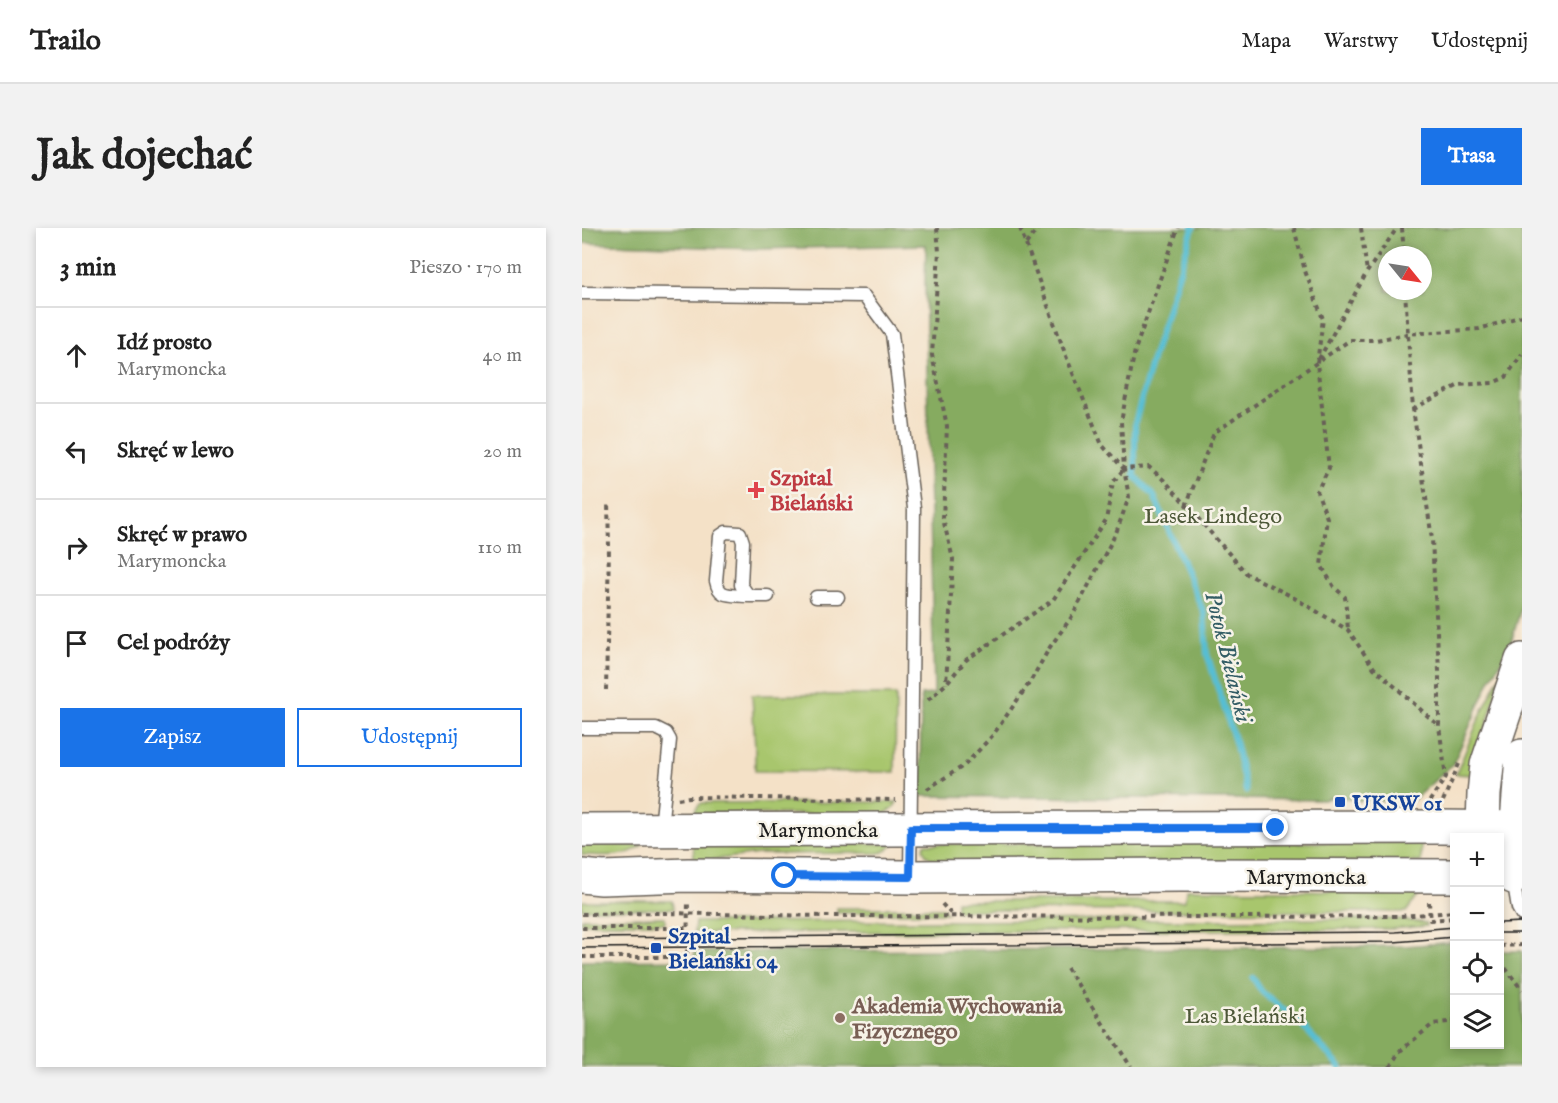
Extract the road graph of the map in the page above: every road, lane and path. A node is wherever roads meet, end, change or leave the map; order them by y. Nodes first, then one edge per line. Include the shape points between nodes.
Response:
1 (937, 228) edge
2 (1020, 228) edge
3 (1038, 228) edge
4 (1178, 228) edge
5 (1294, 228) edge
6 (1360, 228) edge
7 (1397, 228) edge
8 (1402, 228) edge
9 (1026, 245) junction
10 (1403, 246) edge
11 (1367, 272) junction
12 (582, 293) edge
13 (1405, 300) edge
14 (1522, 316) edge
15 (1407, 333) junction
16 (1522, 354) edge
17 (1317, 363) junction
18 (1413, 409) junction
19 (1125, 469) junction
20 (608, 502) dead end
21 (1186, 506) junction
22 (748, 595) junction
23 (768, 596) dead end
24 (816, 597) dead end
25 (838, 597) dead end
26 (1348, 630) junction
27 (1522, 660) edge
28 (946, 684) junction
29 (606, 690) dead end
30 (912, 715) junction
31 (1438, 726) junction
32 (582, 728) edge
33 (1522, 756) edge
34 (1452, 780) dead end
35 (1428, 804) dead end
36 (1442, 804) dead end
37 (911, 814) junction
38 (582, 830) edge
39 (660, 830) junction
40 (1506, 851) edge
41 (1450, 876) edge
42 (592, 877) edge
43 (910, 877) junction
44 (941, 903) dead end
45 (1450, 912) edge
46 (582, 914) edge
47 (1522, 915) edge
48 (954, 916) junction
49 (582, 928) edge
50 (687, 928) dead end
51 (1522, 945) edge
52 (1504, 946) edge
53 (582, 957) edge
54 (687, 957) dead end
55 (1504, 965) edge
56 (1506, 967) junction
57 (1067, 968) dead end
58 (1504, 969) edge
59 (1522, 990) edge
60 (1450, 1022) edge
61 (1131, 1067) edge
62 (1390, 1067) edge

1 - 28 path via 932,355 947,426 943,519 953,559
2 - 9 path
3 - 9 path
4 - 19 path via 1135,350 1121,422
5 - 17 path via 1323,319
6 - 11 path
7 - 11 path
8 - 10 path
9 - 19 path via 1102,445
11 - 17 path
12 - 30 lane via 864,296 892,334 914,508
13 - 15 path
14 - 15 path via 1479,329
15 - 17 path via 1376,340 1350,340
15 - 18 path
16 - 18 path via 1506,377 1493,383 1459,385
17 - 21 path via 1214,433
17 - 26 path via 1329,468 1317,491 1327,518 1322,565 1334,587 1345,597
18 - 31 path via 1432,539
19 - 21 path via 1149,467
19 - 28 path via 1113,482 1106,520 1053,600 966,660
19 - 37 path via 1129,497 1116,533 1073,615 993,735
20 - 29 path
21 - 26 path via 1247,574
22 - 22 lane via 741,585 740,533 726,532 720,537 718,588 724,594
22 - 23 lane
24 - 25 lane
26 - 31 path via 1374,668
27 - 40 main road via 1487,765
28 - 30 path
30 - 37 lane
31 - 35 path via 1446,777
32 - 39 lane via 656,728 666,734 670,740
33 - 40 main road
34 - 36 path
37 - 39 main road, Marymoncka
37 - 40 main road, Marymoncka
37 - 43 lane
38 - 39 main road, Marymoncka
39 - 42 main road via 642,857
40 - 47 lane
41 - 43 main road, Marymoncka
42 - 43 main road, Marymoncka
44 - 48 path
45 - 48 path via 1388,916
46 - 48 path
49 - 50 path
51 - 52 path
53 - 54 path
55 - 56 path
56 - 58 path
56 - 59 path
57 - 61 path
60 - 62 path via 1433,1024 1399,1052

